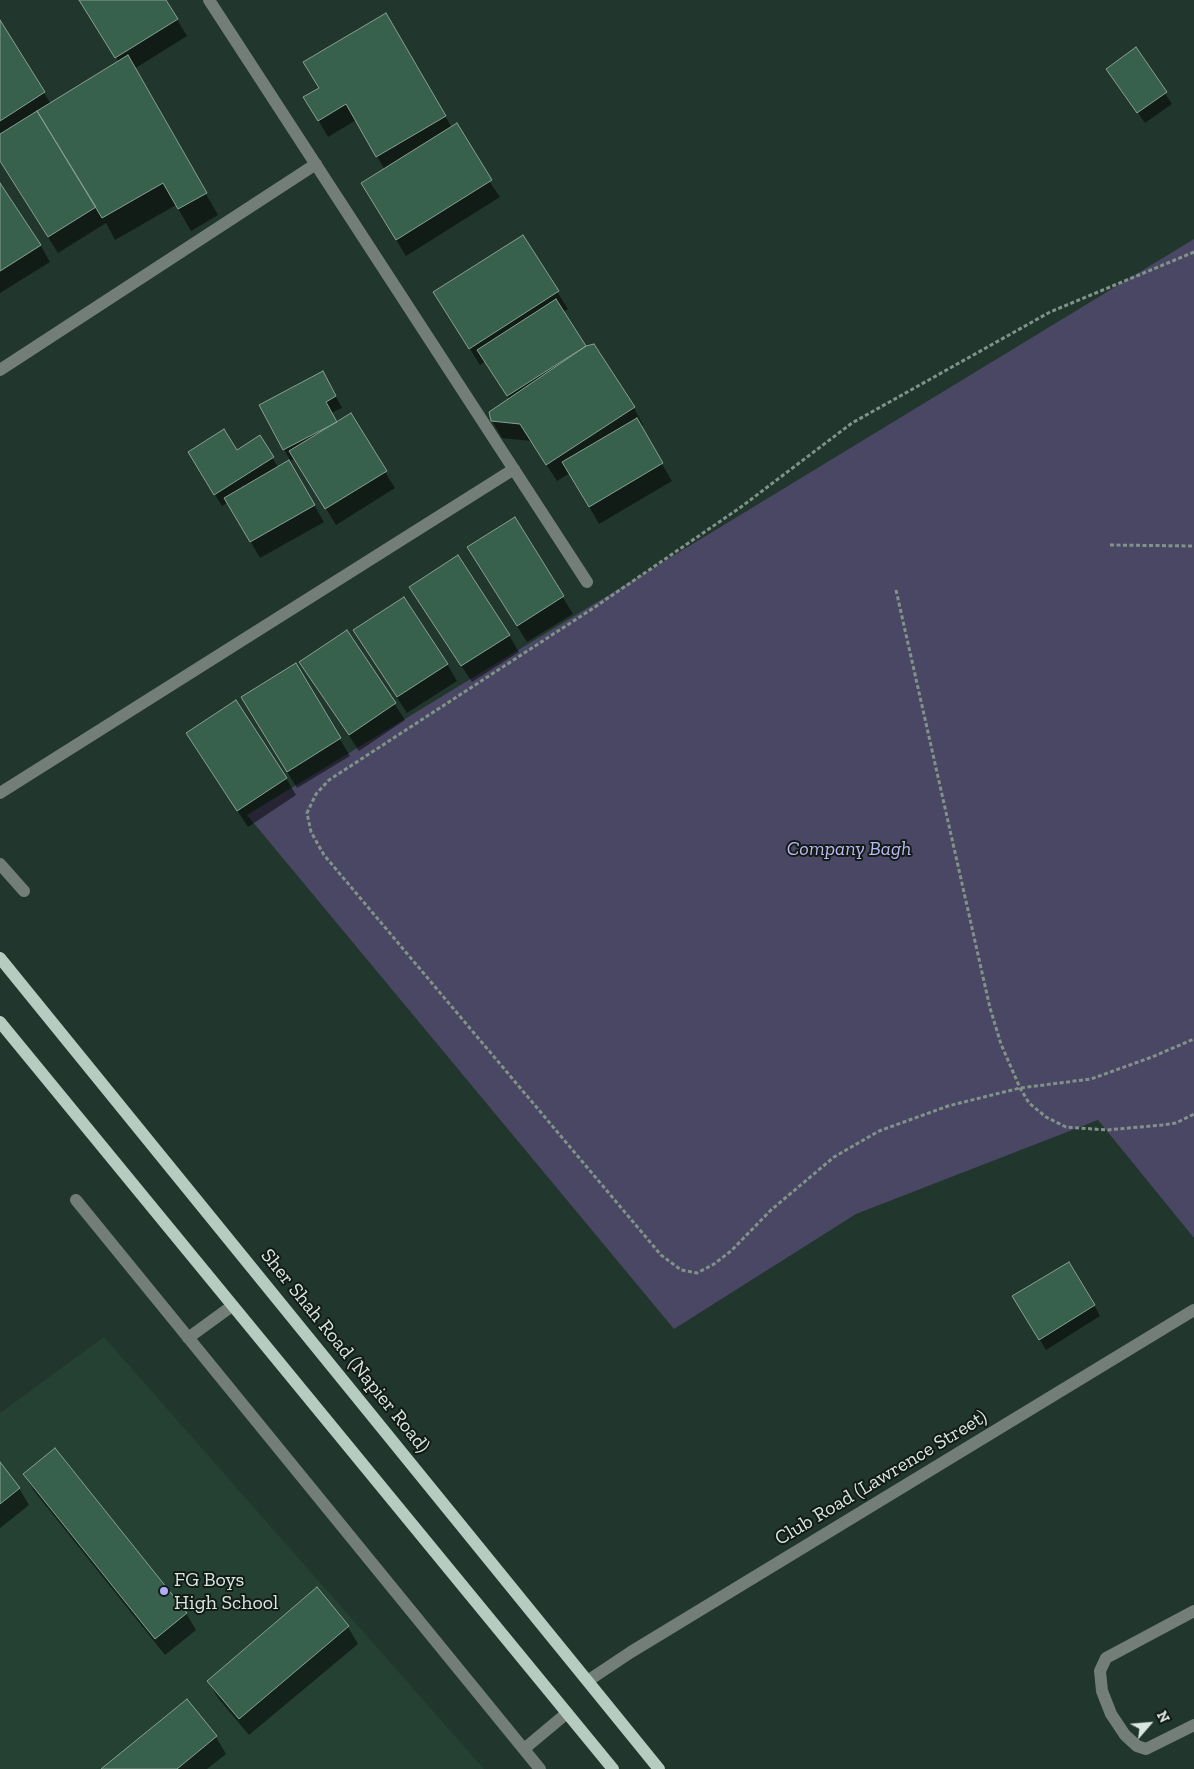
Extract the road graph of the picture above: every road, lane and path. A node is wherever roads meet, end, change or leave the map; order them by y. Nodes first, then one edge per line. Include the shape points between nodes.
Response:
1 (209, 0) edge
2 (316, 164) junction
3 (1194, 252) edge
4 (0, 370) edge
5 (514, 469) junction
6 (1110, 545) dead end
7 (1194, 546) edge
8 (587, 582) dead end
9 (896, 590) dead end
10 (0, 793) edge
11 (0, 864) edge
12 (24, 891) dead end
13 (0, 958) edge
14 (0, 1022) edge
15 (1194, 1039) edge
16 (1020, 1088) junction
17 (1194, 1114) edge
18 (76, 1200) dead end
19 (232, 1306) junction
20 (1194, 1310) edge
21 (188, 1338) junction
22 (1194, 1611) edge
23 (588, 1680) junction
24 (567, 1713) junction
25 (1194, 1725) edge
26 (524, 1749) junction
27 (540, 1769) edge
28 (613, 1769) edge
29 (659, 1769) edge

1 - 2 street
2 - 4 street
2 - 5 street
3 - 16 path via 1050,312 852,423 741,507 595,607 329,780 316,794 307,814 311,832 324,855 661,1255 681,1270 698,1272 714,1264 834,1157 880,1131 948,1106
5 - 8 street
5 - 10 street
6 - 7 path
9 - 16 path via 990,1008
11 - 12 street
13 - 23 main road, Sher Shah Road (Napier Road)
14 - 19 main road
15 - 16 path via 1091,1079
16 - 17 path via 1029,1103 1046,1118 1066,1127 1107,1130 1162,1125 1176,1123
18 - 21 street
19 - 21 street
19 - 24 main road
20 - 23 street, Club Road (Lawrence Street)
21 - 26 street
22 - 25 street via 1106,1658 1100,1671 1102,1691 1111,1714 1136,1746 1146,1749
23 - 29 main road, Sher Shah Road (Napier Road)
24 - 26 street
24 - 28 main road
26 - 27 street

